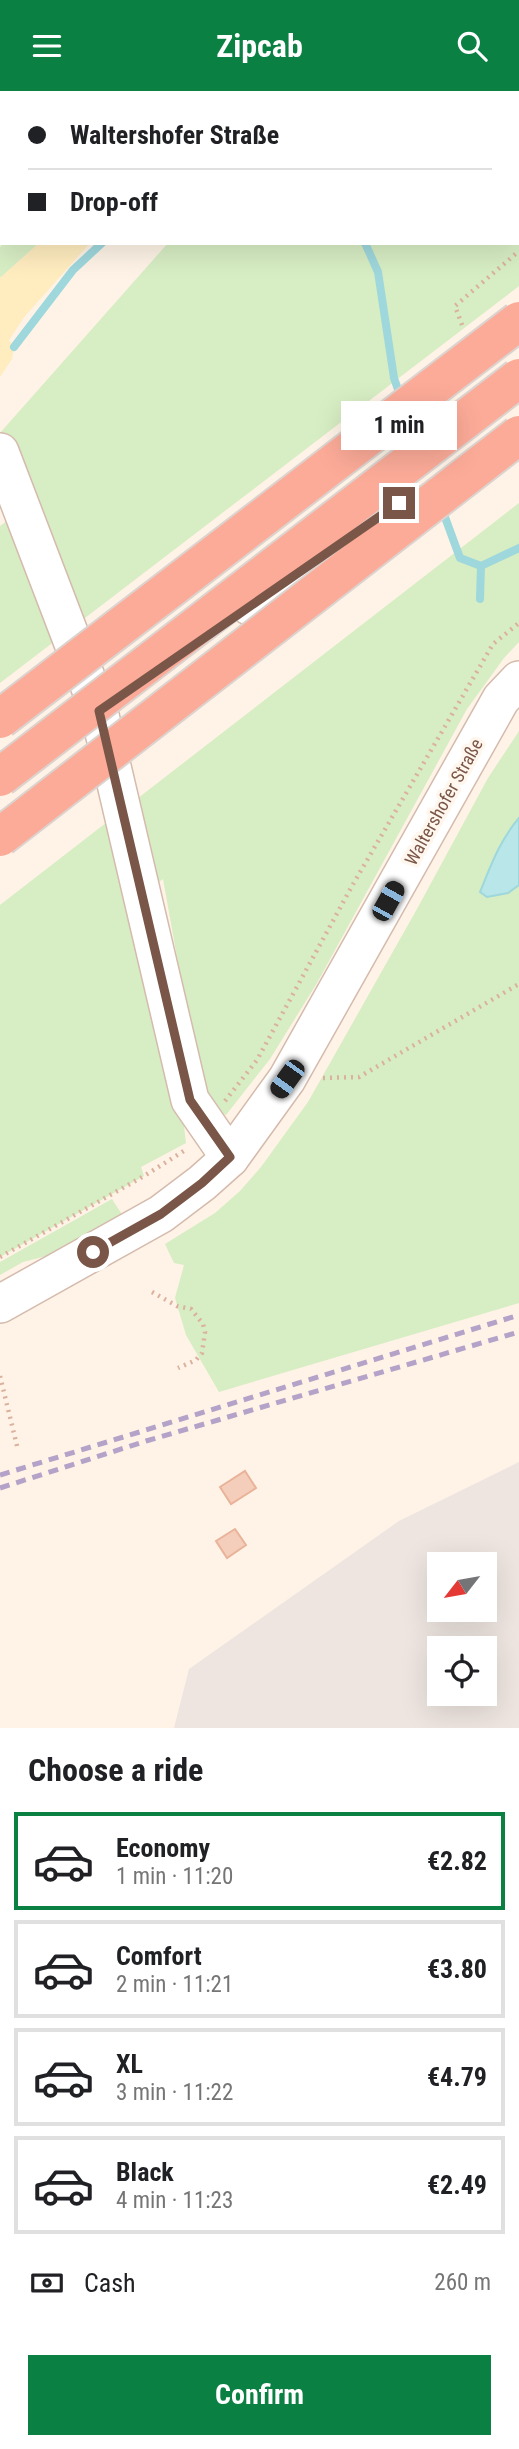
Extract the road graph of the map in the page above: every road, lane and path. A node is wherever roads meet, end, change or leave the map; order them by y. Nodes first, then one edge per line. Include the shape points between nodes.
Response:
1 (519, 321) edge
2 (519, 378) edge
3 (519, 435) edge
4 (0, 452) edge
5 (399, 503) dead end
6 (519, 623) edge
7 (519, 680) edge
8 (99, 711) junction
9 (0, 719) edge
10 (0, 776) edge
11 (0, 789) edge
12 (0, 837) edge
13 (519, 985) edge
14 (287, 1079) junction
15 (206, 1124) junction
16 (230, 1157) junction
17 (0, 1258) edge
18 (152, 1292) dead end
19 (0, 1304) edge
20 (178, 1368) dead end
21 (0, 1376) edge
22 (18, 1450) dead end

1 - 9 highway, bridge
2 - 10 highway, bridge
3 - 12 highway, bridge
4 - 8 street
5 - 8 street
6 - 15 path via 493,643 257,1060
7 - 14 street, Waltershofer Straße via 501,699
8 - 11 street
8 - 15 street via 190,1100
13 - 14 path via 359,1077
14 - 16 street, Waltershofer Straße
15 - 16 street
15 - 17 path via 185,1151
16 - 19 street, Waltershofer Straße via 161,1214
18 - 20 path via 191,1309 203,1324 202,1353
21 - 22 path

